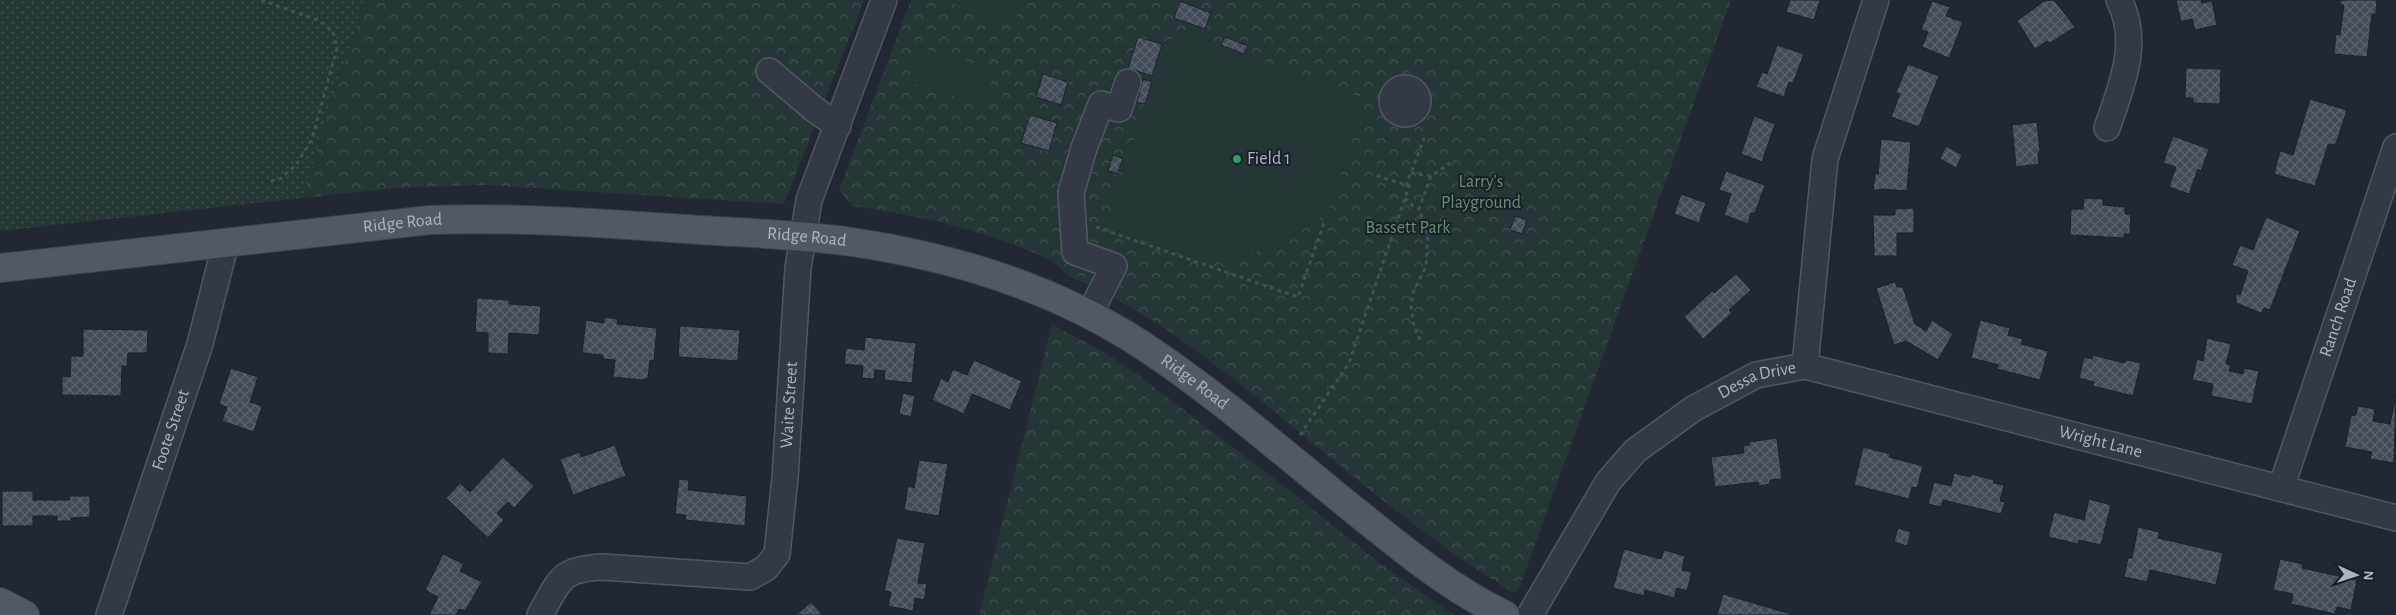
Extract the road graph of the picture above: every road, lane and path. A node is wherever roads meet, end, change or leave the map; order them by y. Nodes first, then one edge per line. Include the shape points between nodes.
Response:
1 (261, 0) edge
2 (884, 0) edge
3 (1876, 0) edge
4 (2119, 0) edge
5 (769, 71) dead end
6 (1128, 82) dead end
7 (838, 126) junction
8 (2107, 128) dead end
9 (1424, 138) dead end
10 (2396, 147) edge
11 (1456, 160) dead end
12 (1411, 173) junction
13 (1375, 175) dead end
14 (1431, 176) junction
15 (270, 181) dead end
16 (1406, 186) junction
17 (1405, 198) junction
18 (1419, 209) junction
19 (1071, 219) junction
20 (1324, 220) dead end
21 (803, 237) junction
22 (226, 242) junction
23 (0, 268) edge
24 (1089, 315) junction
25 (1420, 340) dead end
26 (1805, 366) junction
27 (1299, 436) dead end
28 (2281, 488) junction
29 (2396, 518) edge
30 (0, 602) edge
31 (25, 615) edge
32 (109, 615) edge
33 (540, 615) edge
34 (1505, 615) edge
35 (1530, 615) edge

1 - 15 path via 320,21 333,32 337,48 312,139 296,166 280,179
2 - 7 street, Waite Street
3 - 26 street, Dessa Drive via 1826,159
4 - 8 street via 2125,11 2130,40 2126,72
5 - 7 street
6 - 19 street via 1119,109 1101,104 1071,193
7 - 21 street, Waite Street via 809,200
9 - 12 path
10 - 28 street, Ranch Road
11 - 14 path
12 - 14 path
12 - 16 path
13 - 16 path
14 - 18 path
16 - 17 path via 1409,186
17 - 18 path
17 - 27 path via 1348,363
18 - 25 path via 1428,235 1426,266 1413,293 1411,306
19 - 20 path via 1298,297
19 - 24 street via 1075,252 1114,266
21 - 22 main road, Ridge Road via 555,220 467,218
21 - 24 main road, Ridge Road via 853,242 954,263 1047,295
21 - 33 street, Waite Street via 777,554 766,568 750,577 603,568 571,571 558,583
22 - 23 main road, Ridge Road
22 - 32 street, Foote Street via 200,344
24 - 34 main road, Ridge Road via 1142,345 1189,378 1440,577
26 - 28 street, Wright Lane
26 - 35 street, Dessa Drive via 1756,374 1694,410 1635,451 1608,482
28 - 29 street, Wright Lane
30 - 31 main road

